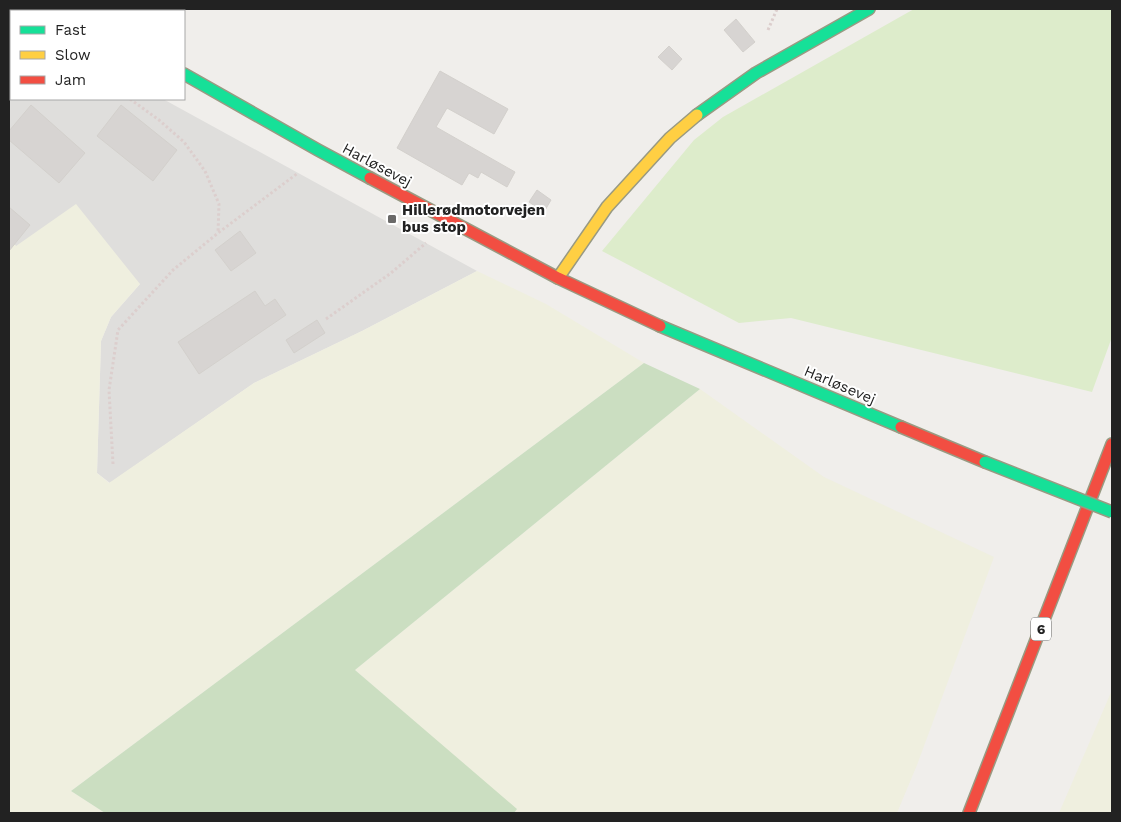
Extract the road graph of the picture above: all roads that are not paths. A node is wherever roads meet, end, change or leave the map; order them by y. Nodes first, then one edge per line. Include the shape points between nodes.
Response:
1 (869, 9) edge
2 (185, 75) edge
3 (558, 278) junction
4 (1112, 444) edge
5 (1112, 512) edge
6 (969, 813) edge

1 - 3 main road via 756,73 705,108 670,138 606,207
2 - 3 main road, Harløsevej via 318,150
3 - 5 main road, Harløsevej, bridge via 661,326
4 - 6 main road, 6

